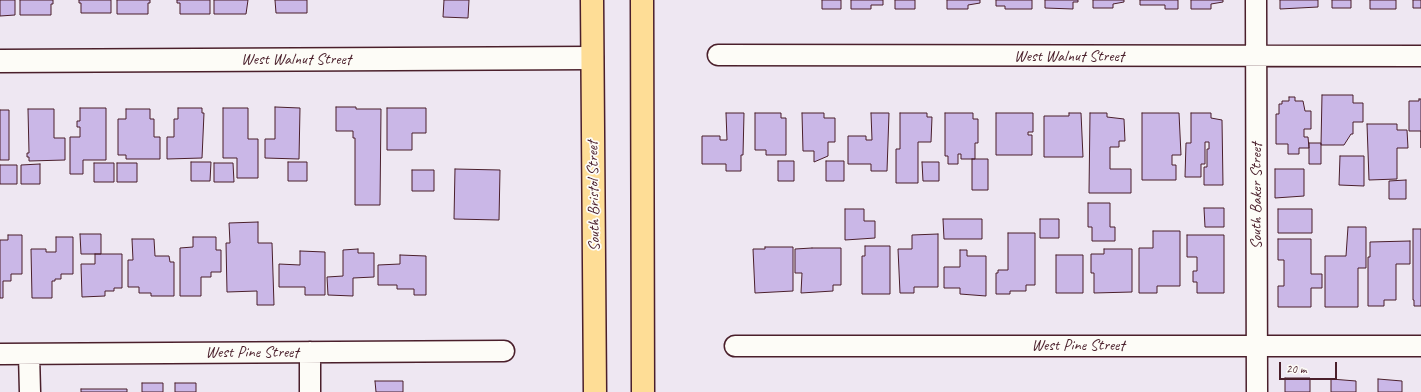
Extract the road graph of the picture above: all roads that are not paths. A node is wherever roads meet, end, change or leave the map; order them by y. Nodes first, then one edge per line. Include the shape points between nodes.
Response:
1 (592, 0) edge
2 (642, 0) edge
3 (1256, 0) edge
4 (718, 56) dead end
5 (1421, 56) edge
6 (1256, 57) junction
7 (592, 58) junction
8 (0, 61) edge
9 (736, 346) dead end
10 (1257, 346) junction
11 (1421, 346) edge
12 (504, 351) dead end
13 (310, 352) junction
14 (0, 354) edge
15 (29, 354) junction
16 (30, 392) edge
17 (310, 392) edge
18 (595, 392) edge
19 (643, 392) edge
20 (1257, 392) edge

1 - 7 main road, South Bristol Street
2 - 19 main road
3 - 6 street, South Baker Street
4 - 6 street, West Walnut Street
5 - 6 street, West Walnut Street
6 - 10 street, South Baker Street
7 - 8 street, West Walnut Street
7 - 18 main road, South Bristol Street
9 - 10 street, West Pine Street
10 - 11 street, West Pine Street
10 - 20 street, South Baker Street
12 - 13 street, West Pine Street
13 - 15 street, West Pine Street
13 - 17 street
14 - 15 street, West Pine Street
15 - 16 street

